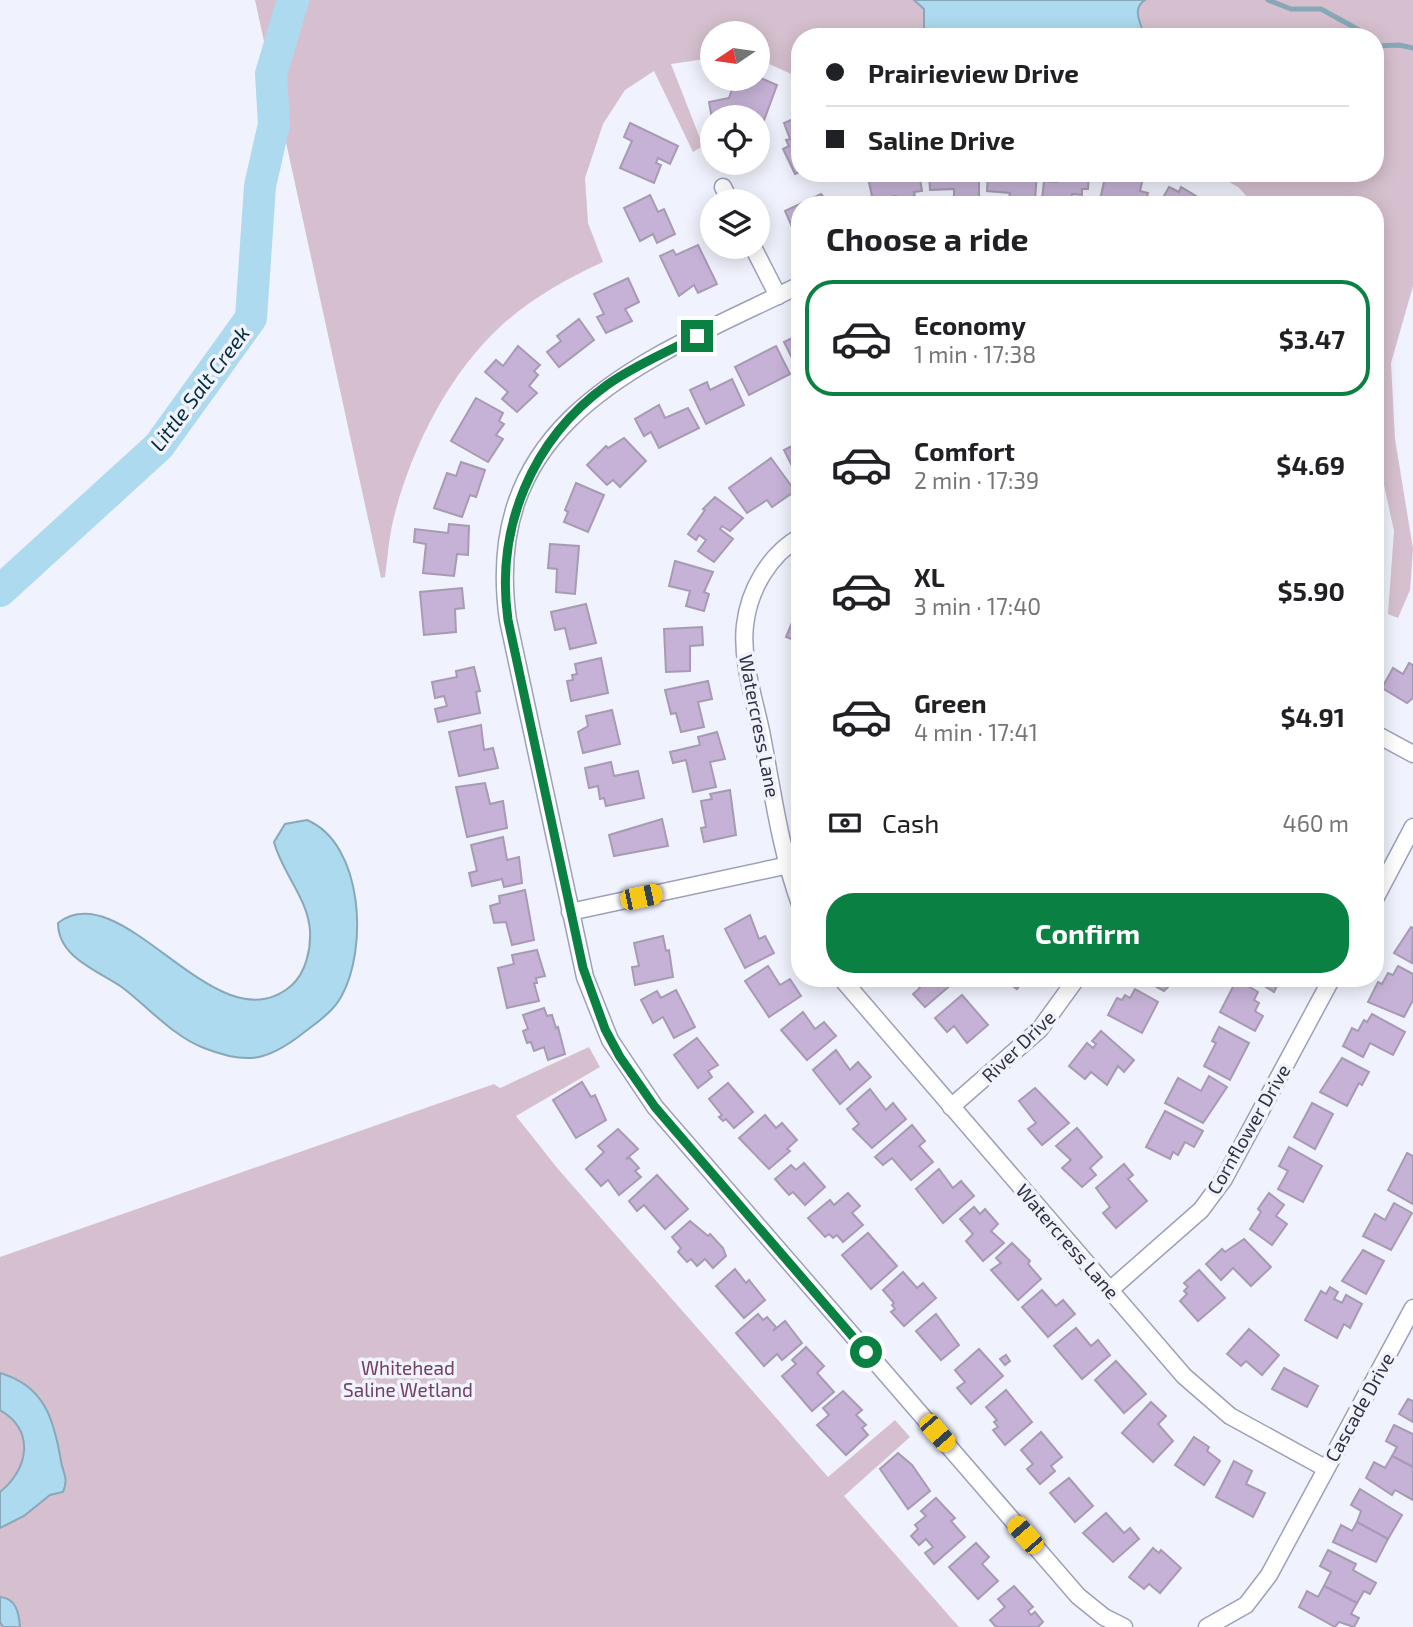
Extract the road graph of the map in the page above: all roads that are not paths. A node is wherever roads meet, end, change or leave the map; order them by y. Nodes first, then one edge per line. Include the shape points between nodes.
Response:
1 (759, 259) edge
2 (791, 290) edge
3 (778, 296) junction
4 (791, 544) edge
5 (1384, 738) edge
6 (1413, 754) edge
7 (1413, 827) edge
8 (789, 865) junction
9 (791, 872) edge
10 (1384, 882) edge
11 (570, 912) junction
12 (849, 987) edge
13 (1070, 987) edge
14 (1327, 987) edge
15 (951, 1107) junction
16 (1110, 1290) junction
17 (1413, 1308) edge
18 (1325, 1468) junction
19 (1124, 1627) edge
20 (1207, 1627) edge

1 - 3 street
2 - 3 street
3 - 11 street via 608,385 564,423 526,483 509,535 506,606
4 - 8 street, Watercress Lane via 776,557 755,589 745,625 745,654
5 - 6 street
7 - 10 street
8 - 9 street, Watercress Lane
8 - 11 street
11 - 19 street via 595,1006 620,1057 655,1107 1078,1596
12 - 15 street, Watercress Lane
13 - 15 street, River Drive via 1040,1028
14 - 16 street, Cornflower Drive via 1224,1179 1201,1210
15 - 16 street, Watercress Lane
16 - 18 street, Watercress Lane via 1205,1396 1230,1416
17 - 18 street, Cascade Drive
18 - 20 street, Cascade Drive via 1262,1586 1236,1612

